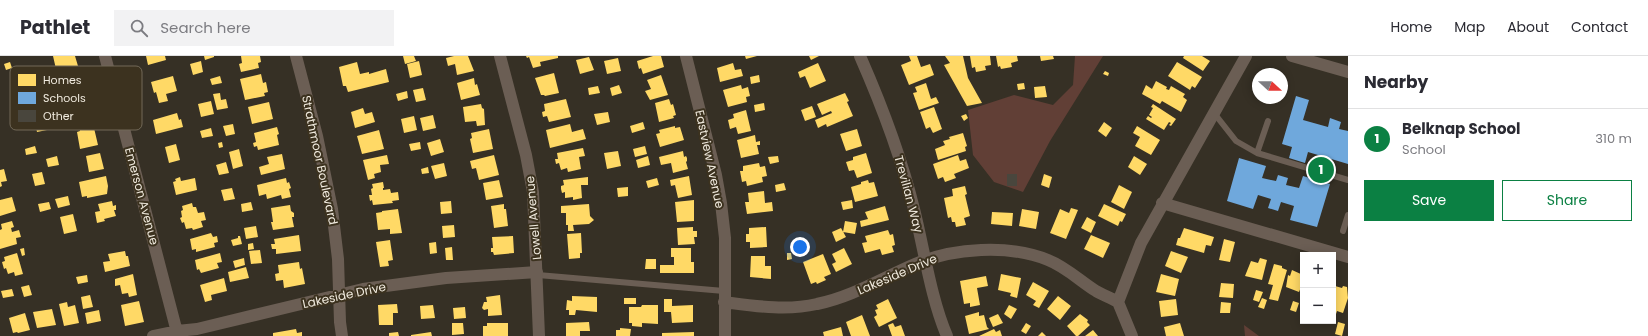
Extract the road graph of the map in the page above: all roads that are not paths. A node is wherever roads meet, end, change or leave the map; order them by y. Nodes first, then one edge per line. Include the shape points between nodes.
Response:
1 (105, 56) edge
2 (296, 56) edge
3 (500, 56) edge
4 (686, 56) edge
5 (860, 56) edge
6 (1246, 56) edge
7 (1292, 56) edge
8 (108, 66) edge
9 (1348, 72) edge
10 (1214, 113) junction
11 (1268, 120) dead end
12 (124, 130) edge
13 (1257, 152) junction
14 (1348, 180) edge
15 (1162, 203) junction
16 (1348, 215) edge
17 (1343, 231) dead end
18 (1348, 257) edge
19 (926, 260) junction
20 (538, 274) junction
21 (339, 296) junction
22 (724, 296) junction
23 (1118, 302) junction
24 (177, 333) edge
25 (153, 336) edge
26 (342, 336) edge
27 (539, 336) edge
28 (725, 336) edge
29 (947, 336) edge
30 (1132, 336) edge

1 - 8 street, Emerson Avenue
2 - 21 street, Strathmoor Boulevard via 317,136 332,209
3 - 20 street, Lowell Avenue via 533,192
4 - 22 street, Eastview Avenue via 722,203 725,238
5 - 19 street, Trevilian Way via 904,168
6 - 10 street
7 - 9 street
10 - 13 lane via 1236,141
10 - 15 street
11 - 13 lane
12 - 24 street, Emerson Avenue
13 - 14 lane
15 - 18 street
15 - 23 street via 1141,243
16 - 17 lane
19 - 22 street, Lakeside Drive via 858,291 796,308 766,307
19 - 23 street, Lakeside Drive via 935,256 992,250 1028,254 1048,260 1069,271 1096,291
19 - 29 street, Trevilian Way
20 - 21 street, Lakeside Drive via 446,278 363,288
20 - 22 lane
20 - 27 street, Lowell Avenue
21 - 24 street, Lakeside Drive
21 - 26 street, Strathmoor Boulevard
22 - 28 street, Eastview Avenue
23 - 30 street
24 - 25 street, Lakeside Drive

